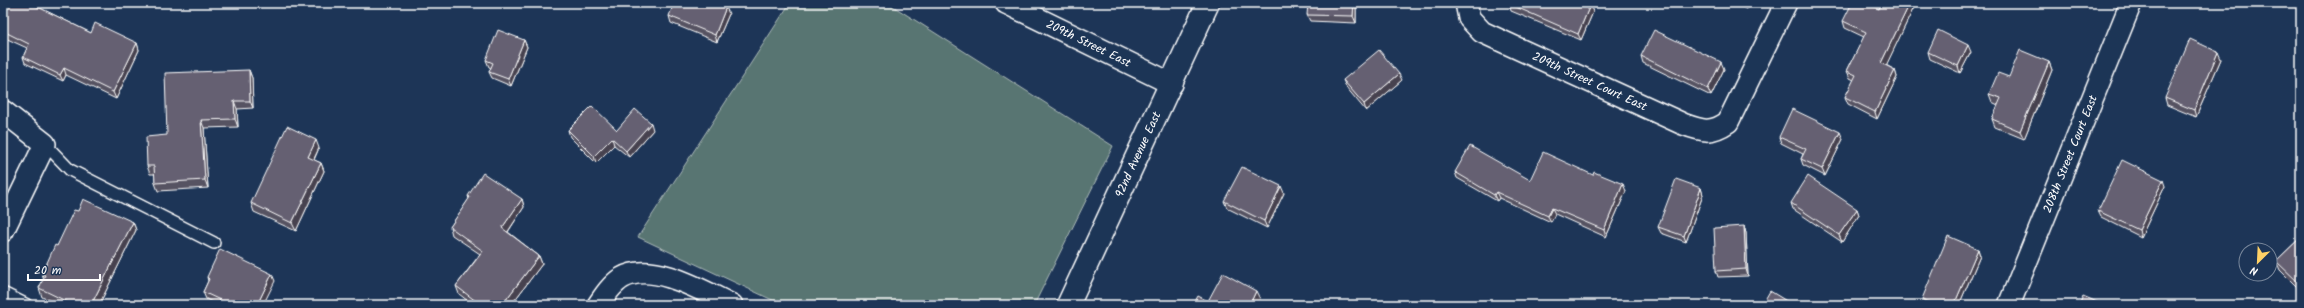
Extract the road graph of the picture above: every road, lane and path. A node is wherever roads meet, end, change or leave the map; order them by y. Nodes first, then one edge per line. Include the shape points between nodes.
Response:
1 (1006, 3) edge
2 (1208, 3) edge
3 (1786, 3) edge
4 (2131, 3) edge
5 (1467, 10) edge
6 (1172, 84) junction
7 (3, 111) edge
8 (45, 144) junction
9 (3, 231) edge
10 (214, 243) dead end
11 (3, 293) edge
12 (27, 305) edge
13 (598, 305) edge
14 (732, 305) edge
15 (1068, 305) edge
16 (2009, 305) edge

1 - 6 street, 209th Street East
2 - 6 street, 92nd Avenue East
3 - 5 street, 209th Street Court East via 1735,110 1728,122 1717,130 1701,130 1683,124 1482,32
4 - 16 street, 208th Street Court East
6 - 15 street, 92nd Avenue East
7 - 8 street
8 - 9 street
8 - 10 lane via 70,170
11 - 12 lane
13 - 14 street via 604,295 623,277 644,272 670,276

